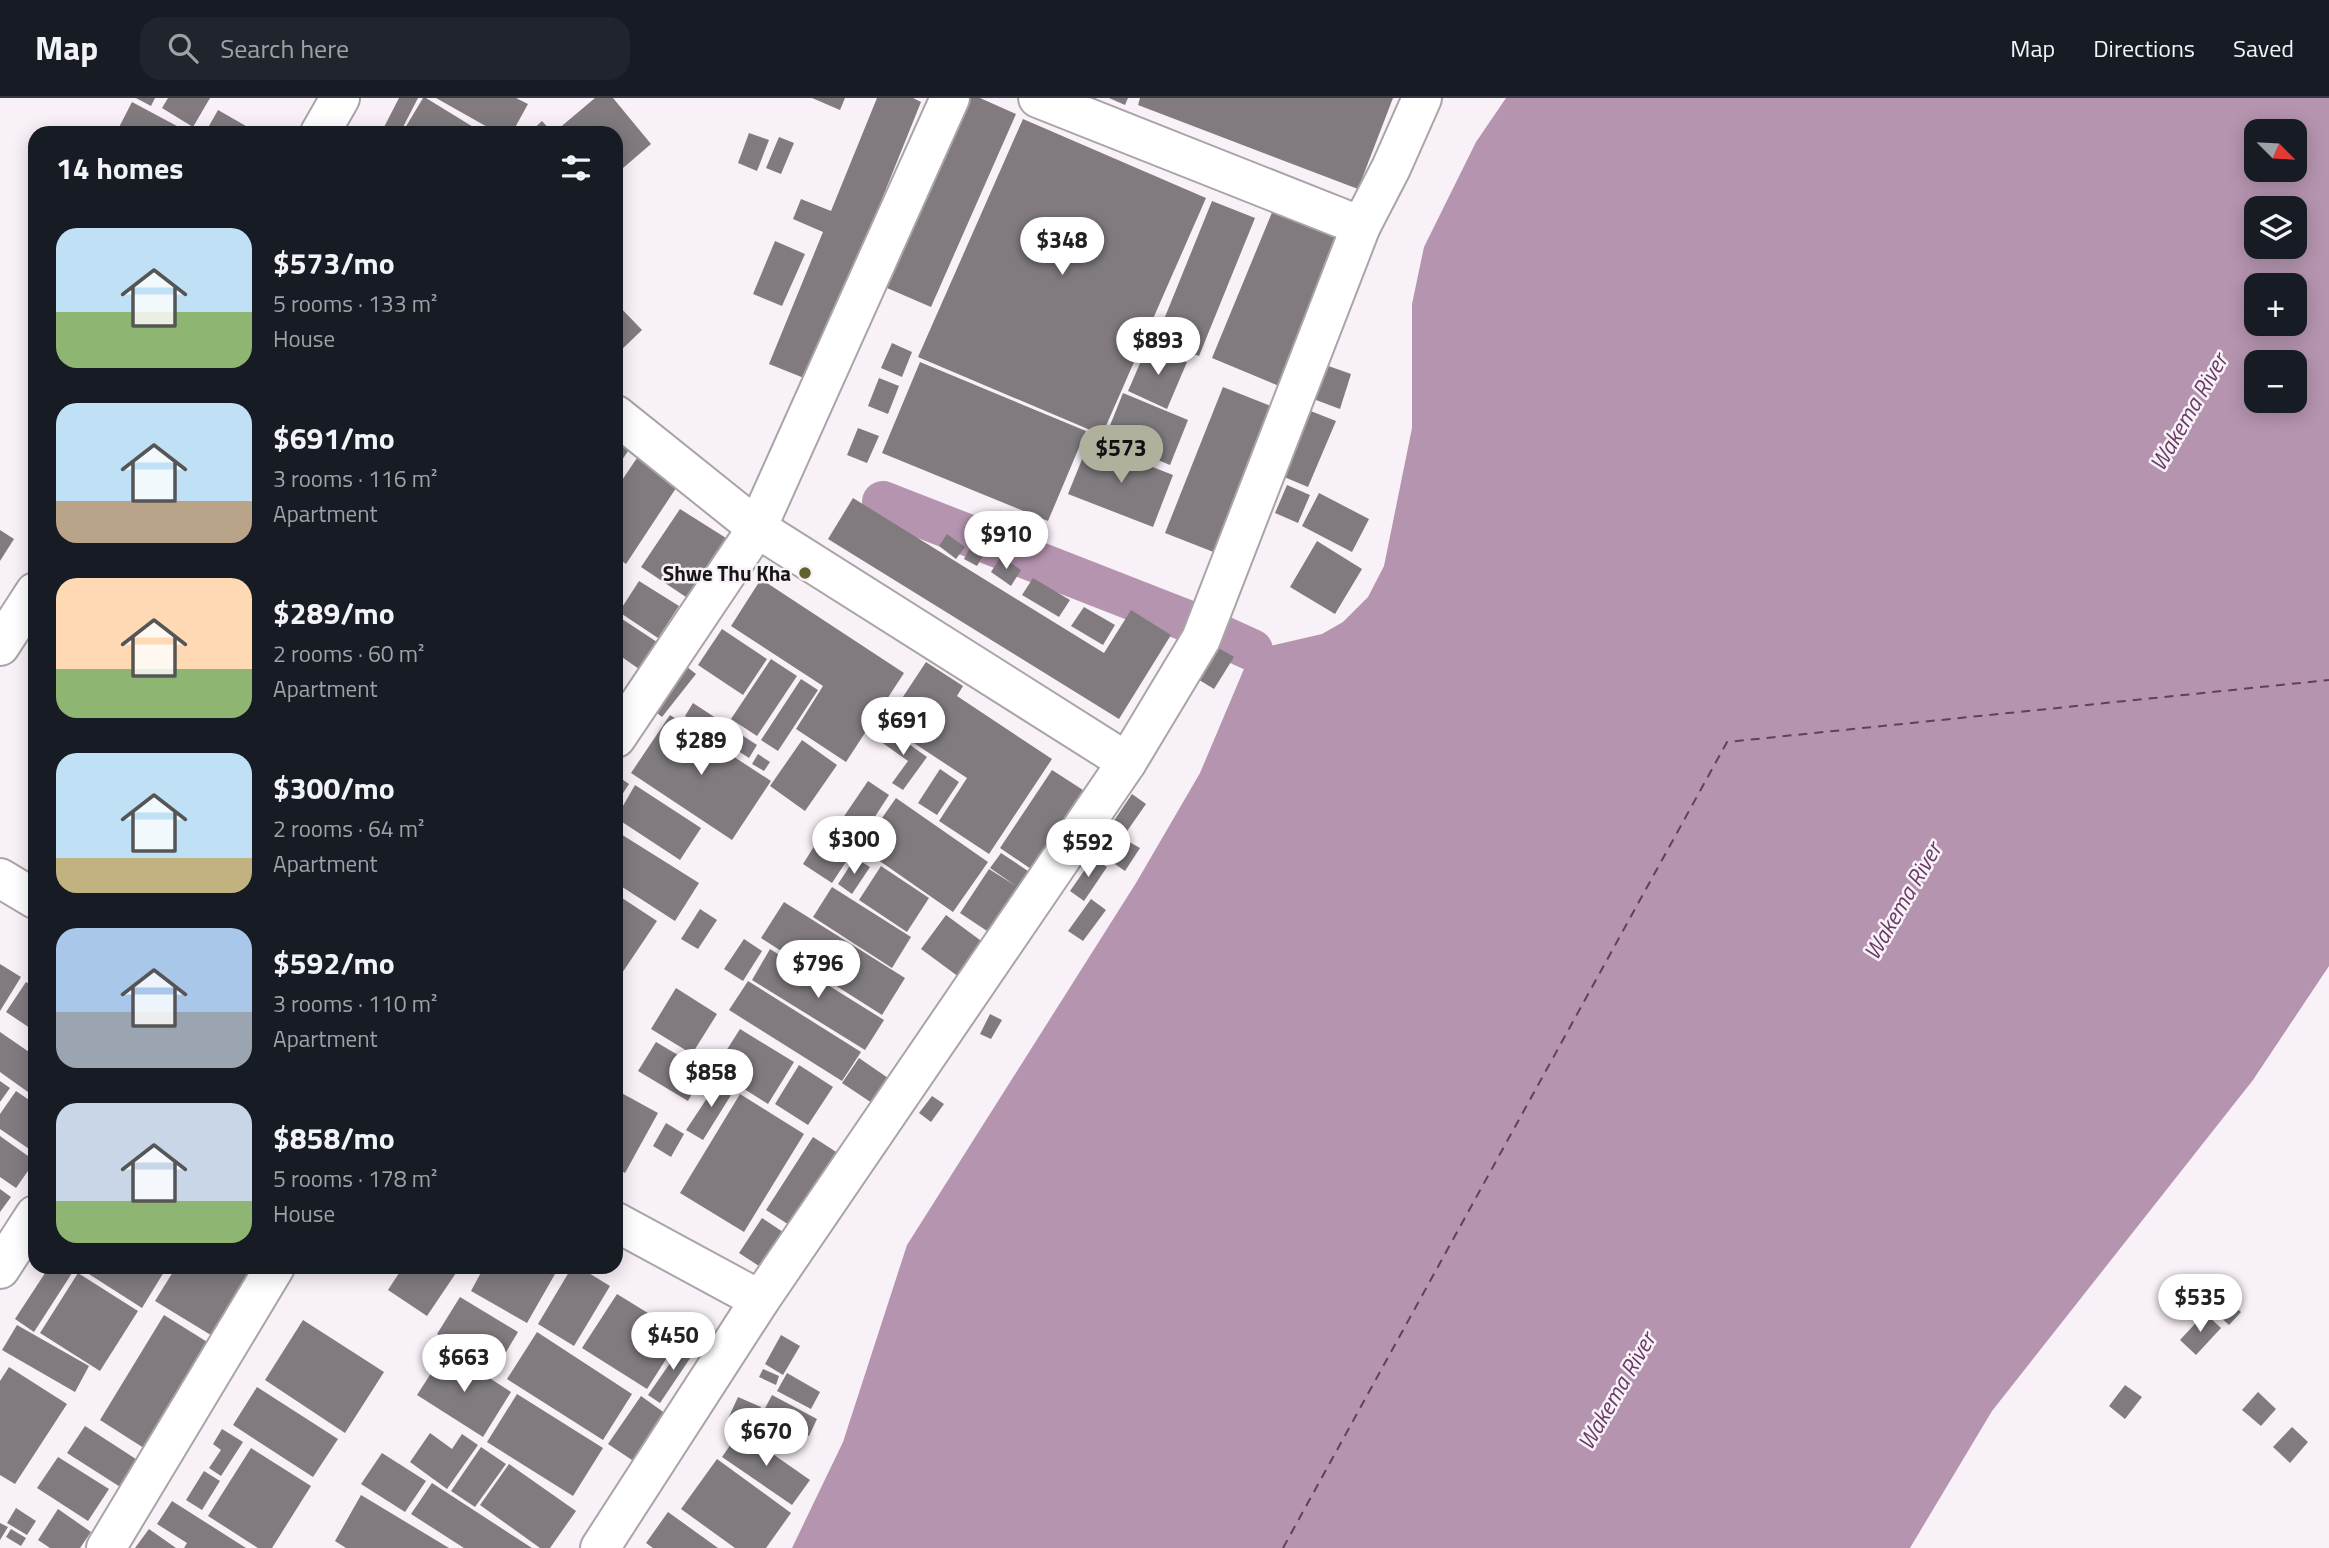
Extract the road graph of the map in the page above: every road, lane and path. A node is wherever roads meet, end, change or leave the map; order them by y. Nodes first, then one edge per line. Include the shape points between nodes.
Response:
1 (340, 98) edge
2 (950, 98) edge
3 (1038, 98) edge
4 (1422, 98) edge
5 (324, 126) edge
6 (1361, 226) junction
7 (623, 421) edge
8 (757, 528) junction
9 (28, 604) edge
10 (0, 646) edge
11 (623, 728) edge
12 (1127, 762) junction
13 (0, 878) edge
14 (28, 894) edge
15 (28, 1226) edge
16 (623, 1226) edge
17 (0, 1269) edge
18 (271, 1274) edge
19 (760, 1300) junction
20 (106, 1548) edge
21 (600, 1548) edge

1 - 5 street
2 - 8 street
3 - 6 street
4 - 6 street
6 - 12 street via 1201,639
7 - 8 street
8 - 11 street
8 - 12 street
9 - 10 street
12 - 19 street
13 - 14 street
15 - 17 street
16 - 19 street
18 - 20 street
19 - 21 street

